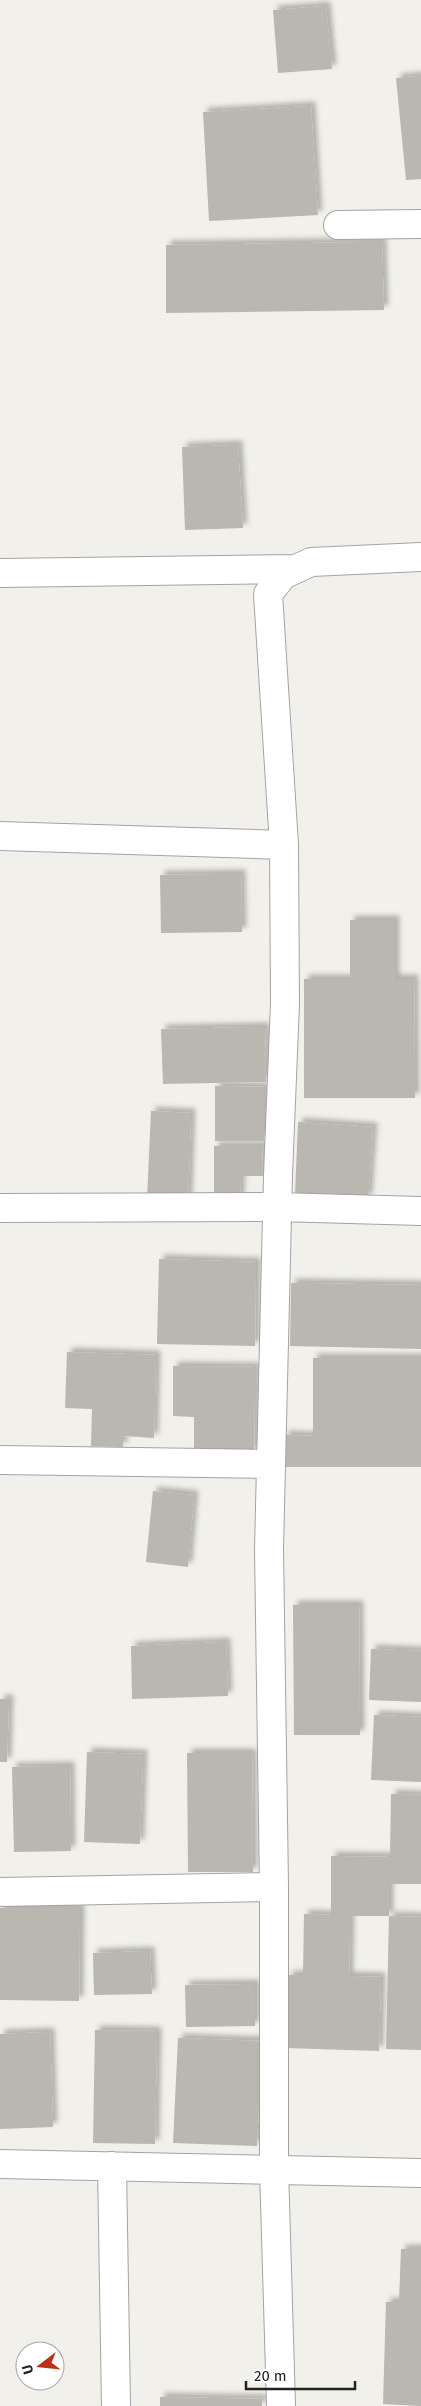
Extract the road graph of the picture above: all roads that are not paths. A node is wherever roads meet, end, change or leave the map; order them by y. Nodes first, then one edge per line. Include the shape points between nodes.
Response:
1 (421, 224) edge
2 (338, 225) dead end
3 (421, 557) edge
4 (294, 569) junction
5 (0, 573) edge
6 (0, 836) edge
7 (284, 845) junction
8 (277, 1207) junction
9 (0, 1208) edge
10 (421, 1211) edge
11 (0, 1460) edge
12 (270, 1464) junction
13 (274, 1886) junction
14 (0, 1892) edge
15 (0, 2164) edge
16 (112, 2166) junction
17 (274, 2168) junction
18 (421, 2173) edge
19 (116, 2406) edge
20 (281, 2406) edge

1 - 2 street
3 - 4 street via 311,562
4 - 5 street
4 - 7 street via 283,575 268,594
6 - 7 street
7 - 8 street via 285,1003
8 - 9 street
8 - 10 street
8 - 12 street
11 - 12 street
12 - 13 street
13 - 14 street
13 - 17 street
15 - 16 street
16 - 17 street
16 - 19 street
17 - 18 street
17 - 20 street

